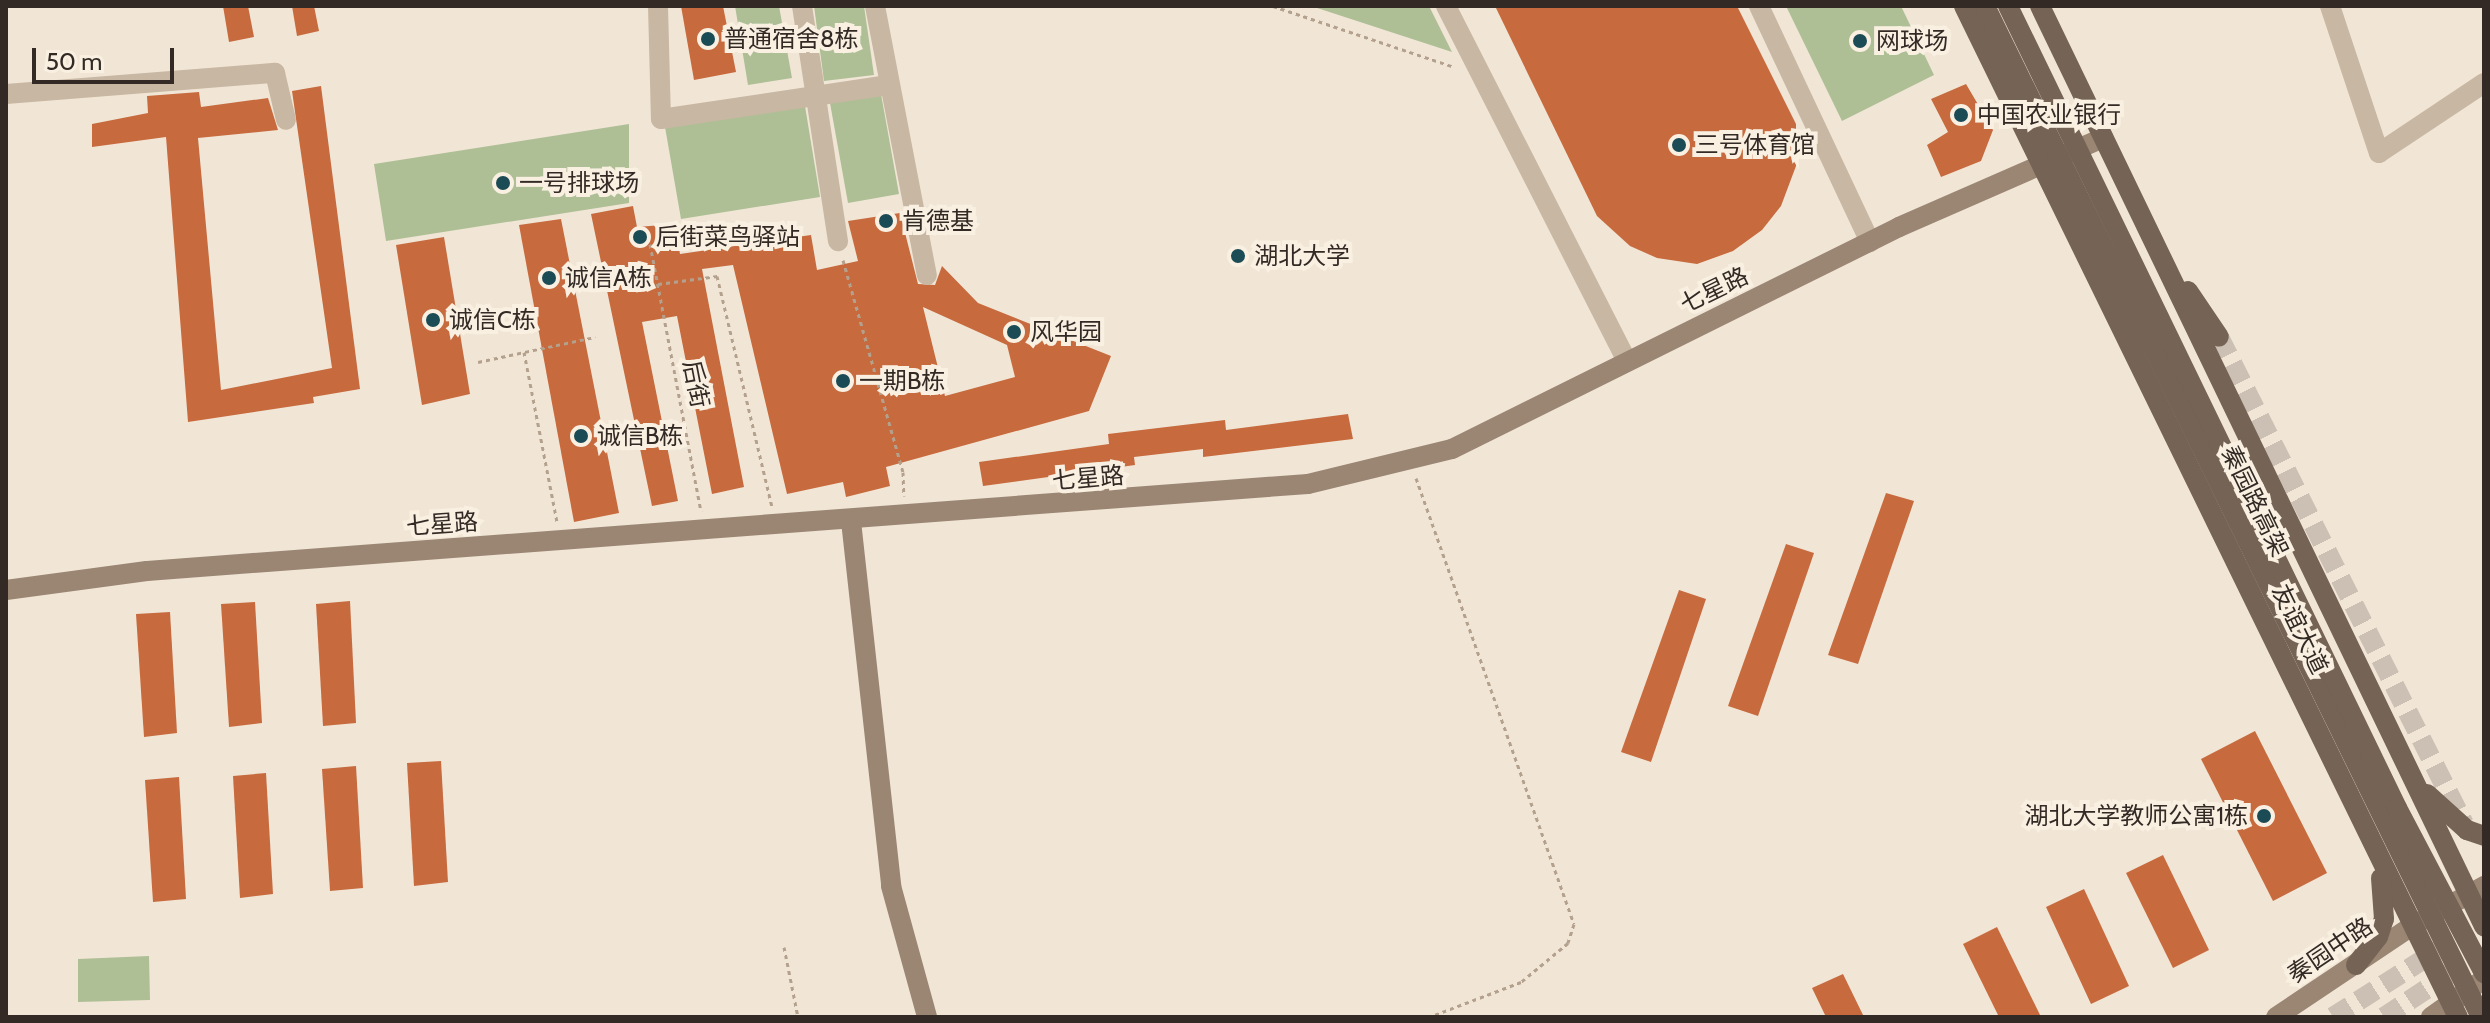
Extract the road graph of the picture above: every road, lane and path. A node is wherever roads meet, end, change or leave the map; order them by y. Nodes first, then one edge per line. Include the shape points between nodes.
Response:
1 (658, 6) edge
2 (802, 6) edge
3 (875, 6) edge
4 (1273, 6) edge
5 (1446, 6) edge
6 (1759, 6) edge
7 (1964, 6) edge
8 (1985, 6) edge
9 (2008, 6) edge
10 (2040, 6) edge
11 (2330, 6) edge
12 (1480, 76) junction
13 (2484, 83) edge
14 (888, 85) junction
15 (6, 94) edge
16 (816, 96) junction
17 (286, 120) dead end
18 (2103, 138) junction
19 (2042, 165) junction
20 (838, 241) joint
21 (1870, 242) junction
22 (650, 244) dead end
23 (2163, 260) junction
24 (927, 275) dead end
25 (658, 284) junction
26 (595, 337) dead end
27 (2219, 337) tunnel mouth
28 (524, 352) junction
29 (478, 362) dead end
30 (1627, 362) junction
31 (1410, 459) junction
32 (904, 517) junction
33 (851, 521) junction
34 (777, 526) junction
35 (705, 531) junction
36 (560, 542) junction
37 (6, 590) edge
38 (2405, 763) junction
39 (2368, 831) junction
40 (2484, 836) edge
41 (2476, 889) edge
42 (2412, 926) junction
43 (2484, 926) edge
44 (784, 947) dead end
45 (2356, 965) junction
46 (2484, 976) edge
47 (2454, 1010) edge
48 (798, 1017) edge
49 (927, 1017) edge
50 (1429, 1017) edge
51 (2276, 1017) edge
52 (2431, 1017) edge
53 (2481, 1017) edge

1 - 16 street via 661,119
2 - 16 street
3 - 14 street
4 - 12 path
5 - 12 street
6 - 21 street
7 - 19 main road, 友谊大道
8 - 53 main road, 秦园路高架 via 2418,898
9 - 46 main road, 秦园路高架 via 2397,808
10 - 18 main road, 友谊大道
11 - 13 street via 2379,153
12 - 30 street
14 - 16 street
14 - 24 street
15 - 17 street via 275,73
16 - 20 street
18 - 19 street, 七星路
18 - 23 main road, 友谊大道
19 - 21 street, 七星路
19 - 39 main road, 友谊大道
20 - 32 path via 903,472
21 - 30 street, 七星路
22 - 25 path, 后街
23 - 27 main road
23 - 38 main road, 友谊大道
25 - 34 path via 717,276
25 - 35 path, 后街
26 - 28 path
28 - 29 path
28 - 36 path
30 - 31 street, 七星路 via 1452,449
31 - 32 street, 七星路 via 1308,484
31 - 50 path via 1574,924 1568,943 1521,982
32 - 33 street, 七星路
33 - 34 street, 七星路
33 - 49 street via 891,886
34 - 35 street, 七星路
35 - 36 street, 七星路
36 - 37 street, 七星路 via 147,571
38 - 40 main road via 2431,800 2467,830
38 - 41 main road, 友谊大道
39 - 42 main road, 友谊大道
39 - 45 main road via 2386,899 2378,937
41 - 42 street, 秦园中路
41 - 43 main road, 友谊大道
42 - 45 street, 秦园中路
42 - 47 main road, 友谊大道
44 - 48 path
45 - 51 street, 秦园中路
46 - 47 street
47 - 52 street

